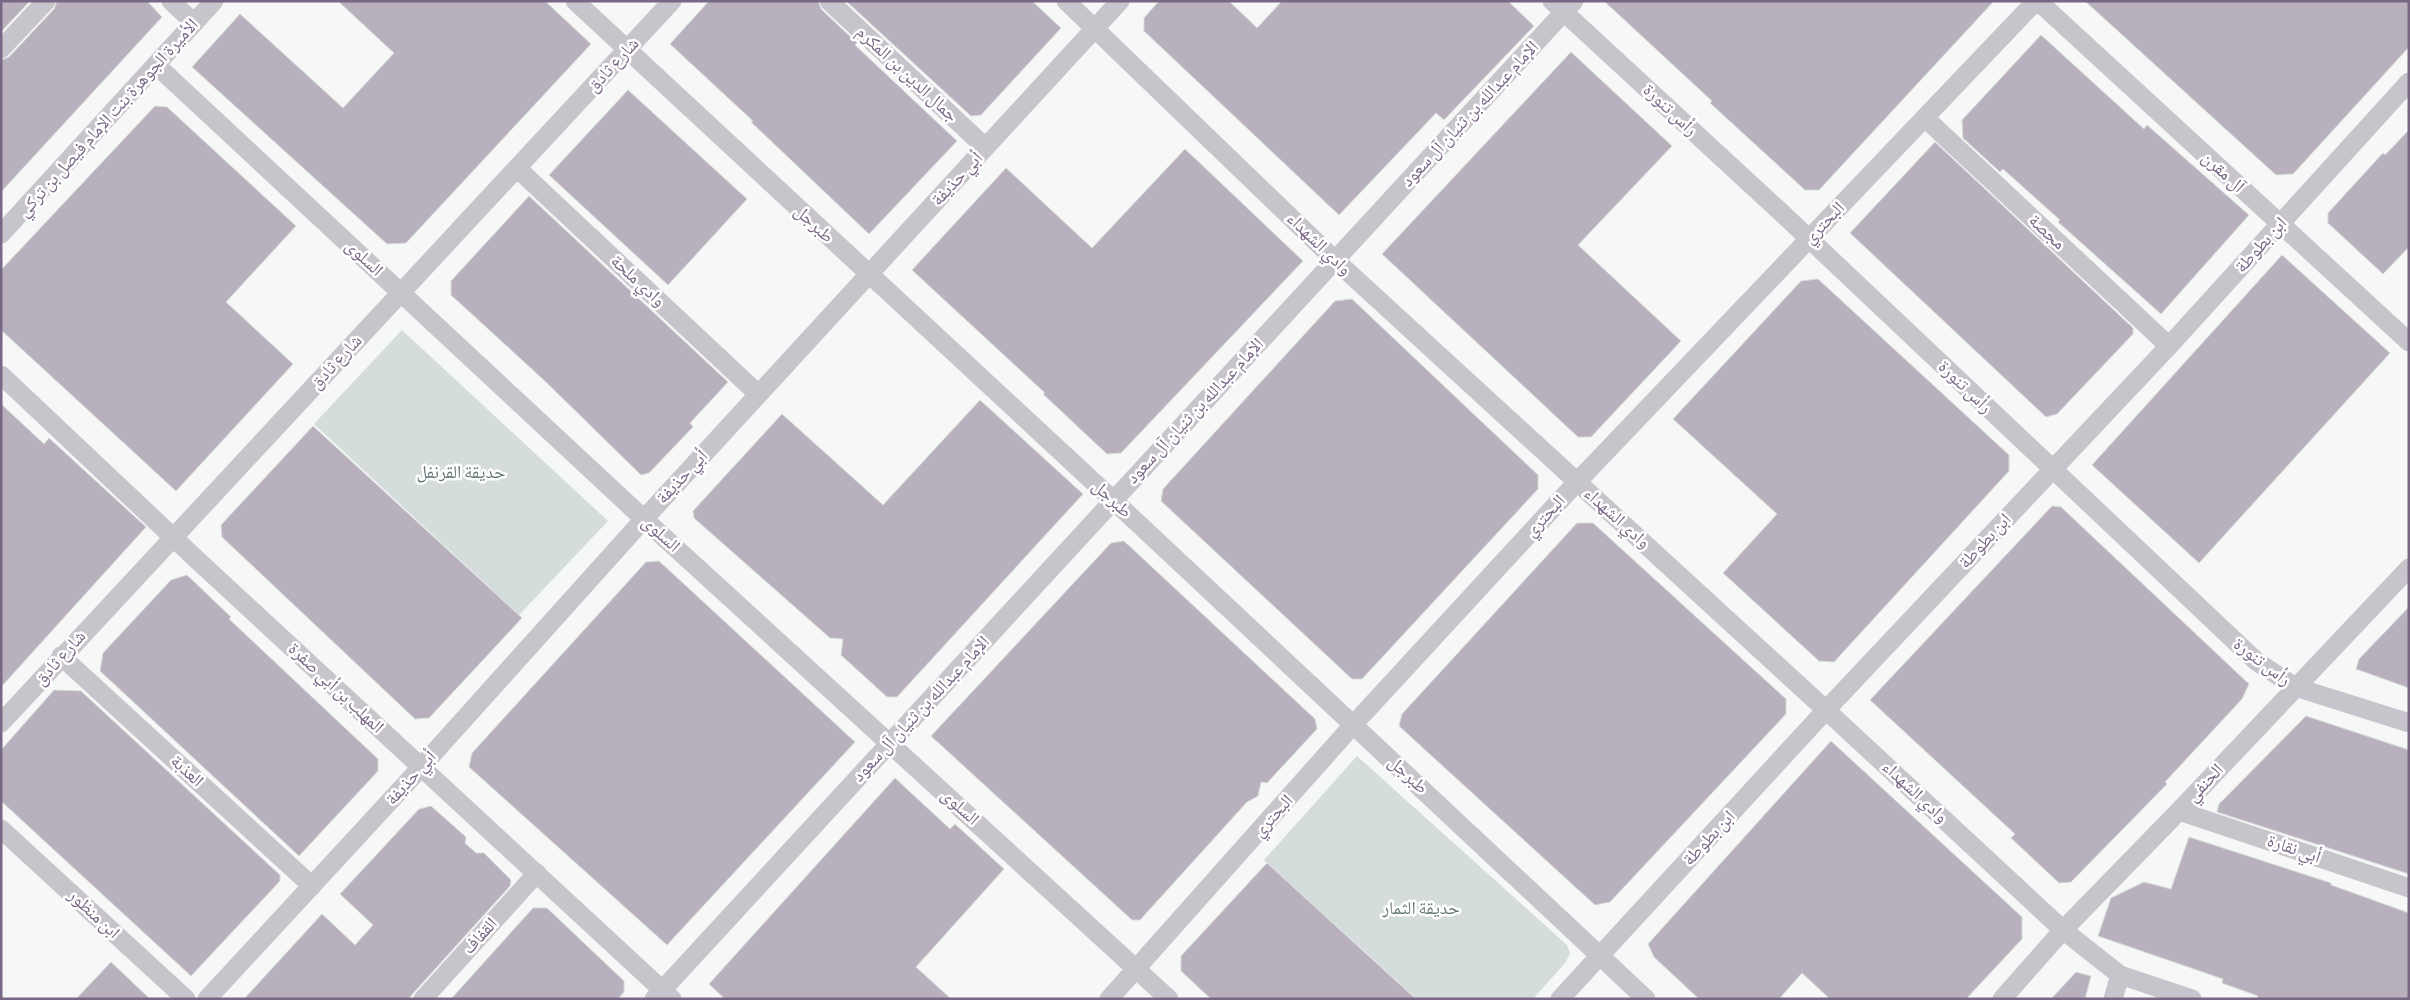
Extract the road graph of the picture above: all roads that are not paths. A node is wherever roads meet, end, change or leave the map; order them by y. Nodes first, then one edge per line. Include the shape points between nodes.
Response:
1 (46, 1) edge
2 (171, 1) edge
3 (214, 1) edge
4 (574, 1) edge
5 (672, 1) edge
6 (829, 1) edge
7 (1066, 1) edge
8 (1120, 1) edge
9 (2037, 1) edge
10 (1563, 5) edge
11 (194, 23) junction
12 (1094, 28) junction
13 (1, 49) edge
14 (627, 50) junction
15 (156, 65) junction
16 (2409, 82) edge
17 (1925, 118) junction
18 (985, 148) junction
19 (518, 169) junction
20 (2280, 224) junction
21 (1, 234) edge
22 (1809, 239) junction
23 (1335, 260) junction
24 (868, 275) junction
25 (401, 293) junction
26 (2409, 342) edge
27 (2169, 346) junction
28 (1, 376) edge
29 (758, 394) junction
30 (2052, 469) junction
31 (1577, 482) junction
32 (1113, 500) junction
33 (644, 519) junction
34 (172, 537) junction
35 (2409, 568) edge
36 (61, 656) junction
37 (2295, 687) junction
38 (1826, 710) junction
39 (1, 723) edge
40 (2409, 723) edge
41 (1354, 725) junction
42 (890, 742) junction
43 (420, 767) junction
44 (2179, 811) junction
45 (1, 829) edge
46 (537, 873) junction
47 (312, 886) junction
48 (2409, 888) edge
49 (2063, 930) junction
50 (1600, 956) junction
51 (1136, 968) junction
52 (2120, 975) junction
53 (663, 996) edge
54 (186, 999) edge
55 (207, 999) edge
56 (423, 999) edge
57 (1108, 999) edge
58 (1169, 999) edge
59 (1560, 999) edge
60 (1646, 999) edge
61 (2002, 999) edge
62 (2113, 999) edge
63 (2192, 999) edge

1 - 13 street
2 - 11 street
3 - 11 street, الأميرة الجوهرة بنت الإمام فيصل بن تركي
4 - 14 street, طبرجل
5 - 14 street, شارع ثادق
6 - 18 street, جمال الدين بن المكرم
7 - 12 street, وادي الشهداء
8 - 12 street, أبي حذيفة
9 - 17 street, البحتري
9 - 20 street, آل مقرن
10 - 22 street, رأس تنورة
10 - 23 street, الإمام عبدالله بن ثنيان آل سعود
11 - 15 street, الأميرة الجوهرة بنت الإمام فيصل بن تركي
12 - 18 street, أبي حذيفة
12 - 23 street, وادي الشهداء
14 - 19 street, شارع ثادق
14 - 24 street, طبرجل
15 - 21 street, الأميرة الجوهرة بنت الإمام فيصل بن تركي
15 - 25 street, السلوى
16 - 20 street, ابن بطوطة
17 - 22 street, البحتري
17 - 27 street, مجصة
18 - 24 street, أبي حذيفة
19 - 25 street, شارع ثادق
19 - 29 street, وادي ملحة
20 - 26 street, آل مقرن
20 - 27 street, ابن بطوطة
22 - 30 street, رأس تنورة
22 - 31 street, البحتري
23 - 31 street, وادي الشهداء
23 - 32 street, الإمام عبدالله بن ثنيان آل سعود
24 - 29 street, أبي حذيفة
24 - 32 street, طبرجل
25 - 33 street, السلوى
25 - 34 street, شارع ثادق
27 - 30 street, ابن بطوطة
28 - 34 street, المهلب بن أبي صفرة
29 - 33 street, أبي حذيفة
30 - 37 street, رأس تنورة via 2256,662
30 - 38 street, ابن بطوطة
31 - 38 street, وادي الشهداء
31 - 41 street, البحتري
32 - 41 street, طبرجل
32 - 42 street, الإمام عبدالله بن ثنيان آل سعود
33 - 42 street, السلوى
33 - 43 street, أبي حذيفة
34 - 36 street, شارع ثادق
34 - 43 street, المهلب بن أبي صفرة
35 - 37 street, الحنفي
36 - 39 street, شارع ثادق
36 - 47 street, العذبة
37 - 40 street, رأس تنورة
37 - 44 street, الحنفي
38 - 49 street, وادي الشهداء
38 - 50 street, ابن بطوطة
41 - 50 street, طبرجل
41 - 51 street, البحتري
42 - 51 street, السلوى
42 - 53 street, الإمام عبدالله بن ثنيان آل سعود
43 - 46 street, المهلب بن أبي صفرة
43 - 47 street, أبي حذيفة
44 - 48 street, أبي نقارة
44 - 49 street, الحنفي
45 - 54 street, ابن منظور
46 - 53 street, المهلب بن أبي صفرة
46 - 56 street, القفاف
47 - 55 street, أبي حذيفة
49 - 52 street, وادي الشهداء
49 - 61 street, الحنفي
50 - 59 street, ابن بطوطة
50 - 60 street, طبرجل
51 - 57 street, البحتري
51 - 58 street, السلوى
52 - 62 street
52 - 63 street, وادي الشهداء

